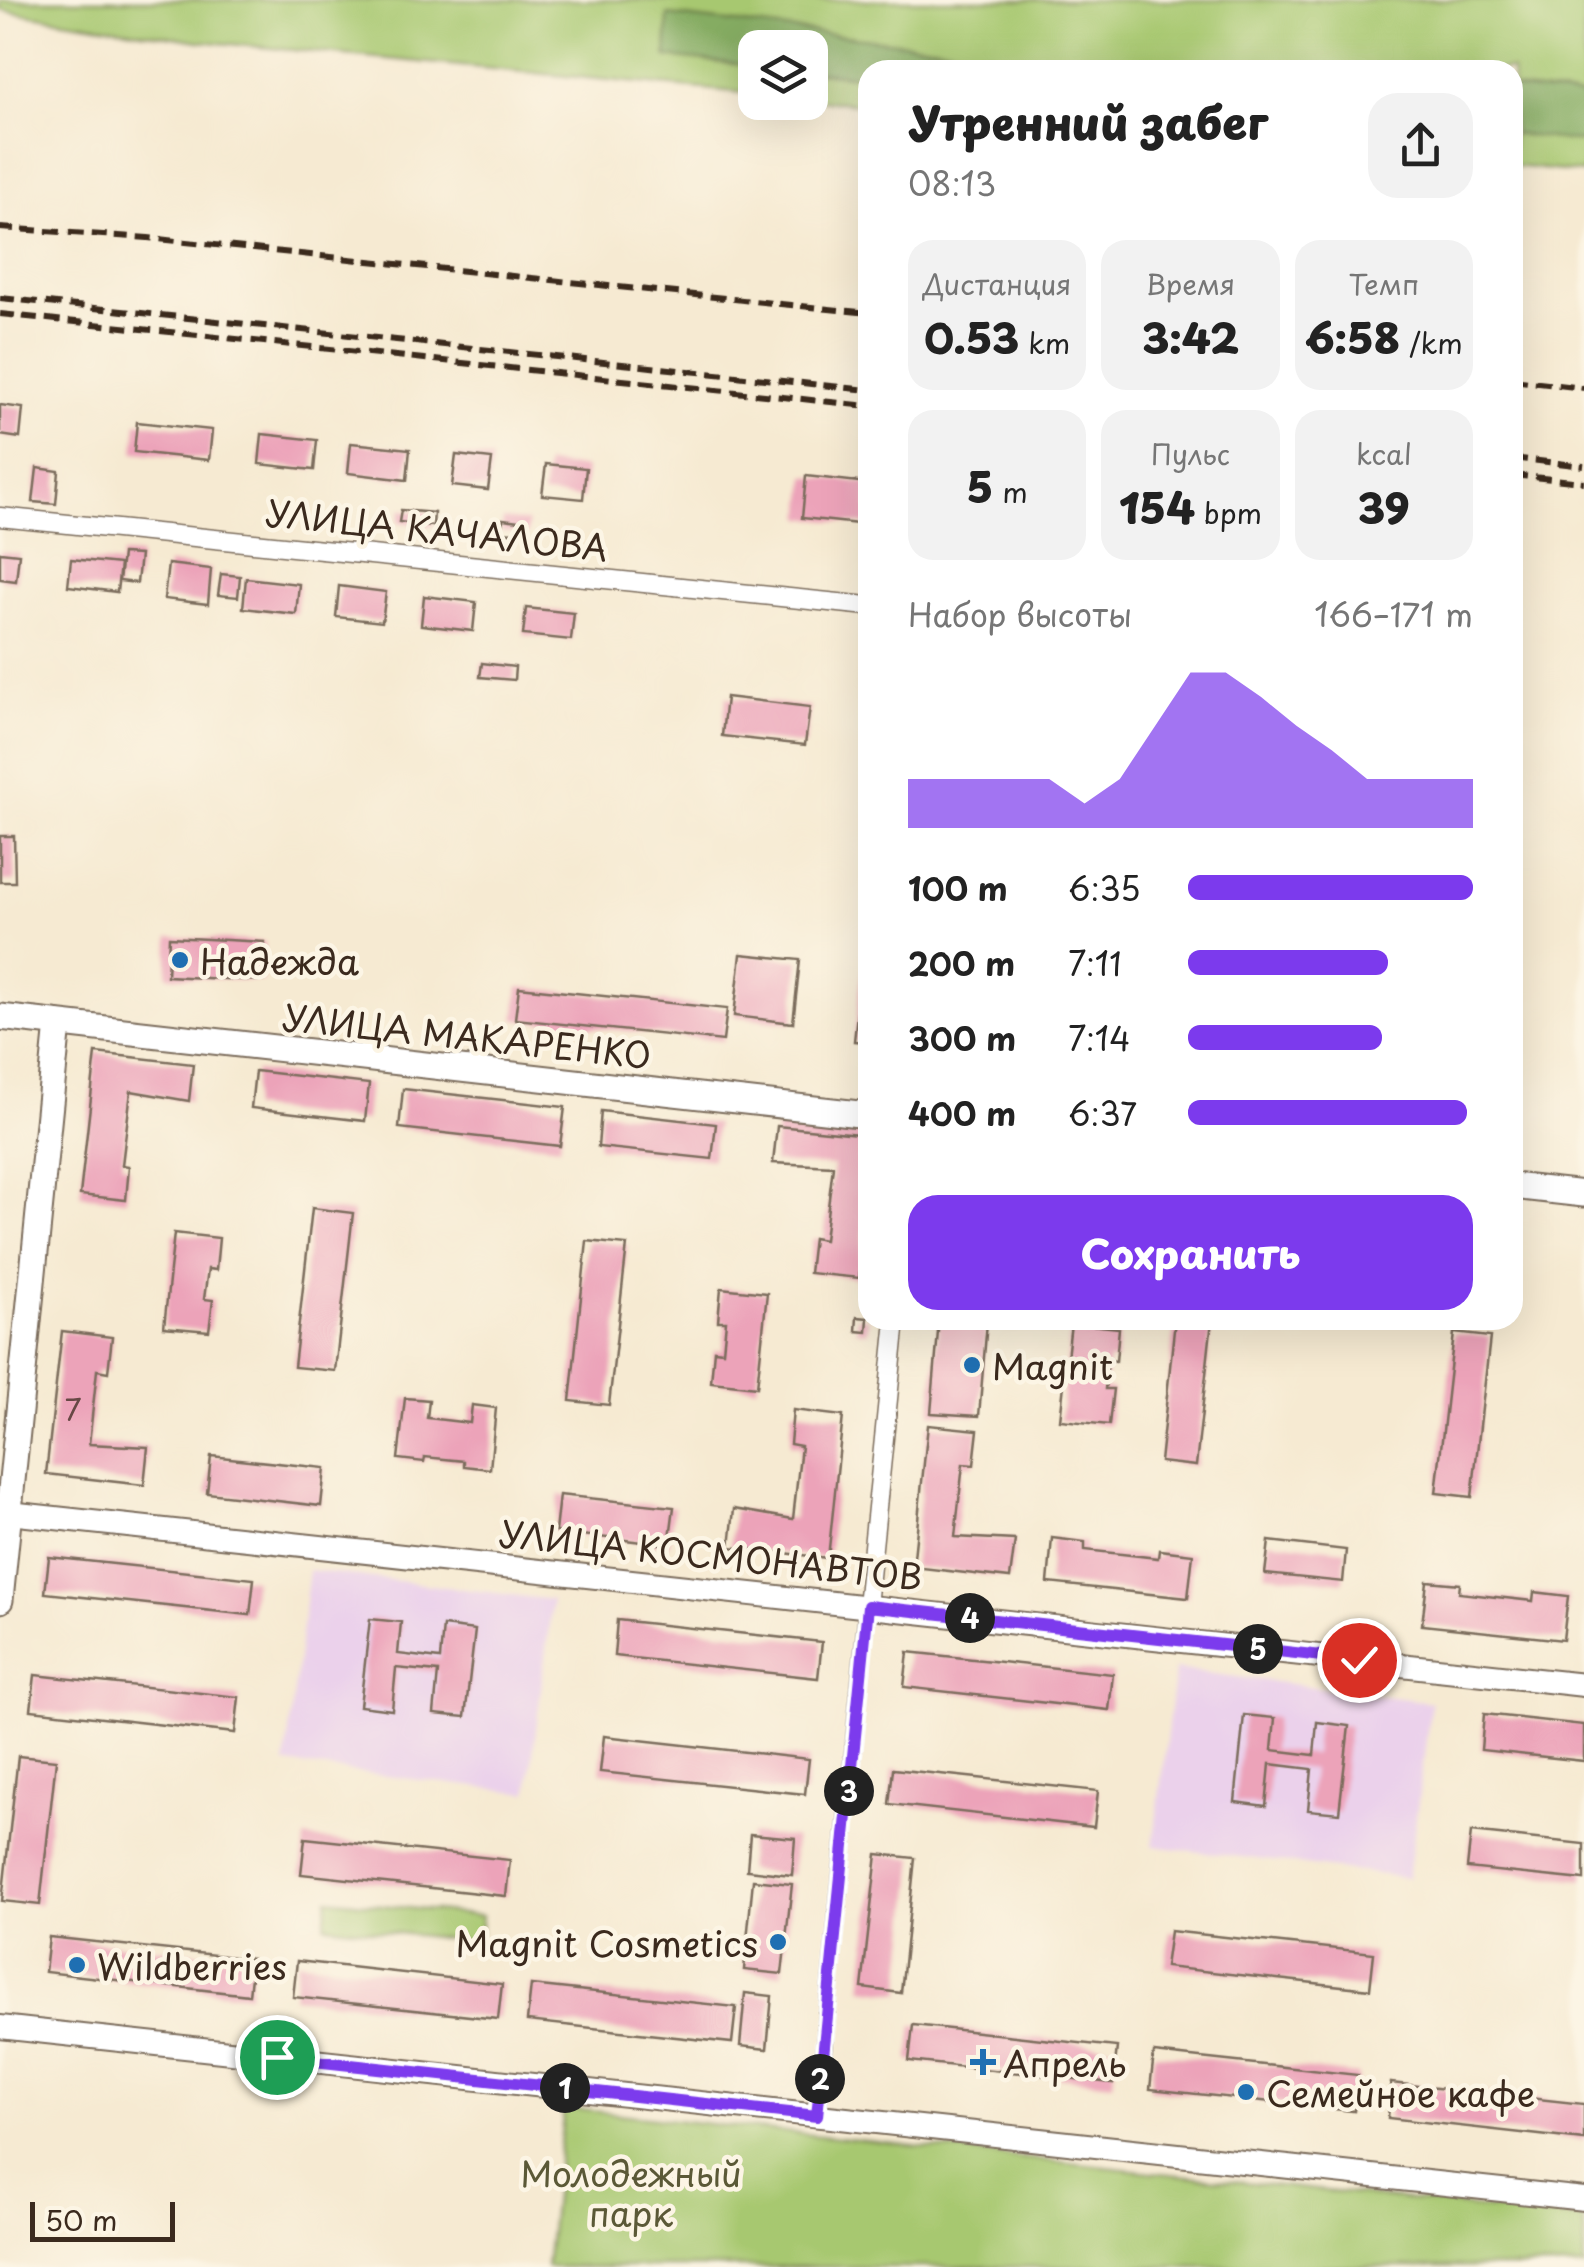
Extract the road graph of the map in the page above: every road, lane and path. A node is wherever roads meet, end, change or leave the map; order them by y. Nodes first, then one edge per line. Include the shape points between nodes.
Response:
1 (0, 517) edge
2 (858, 605) edge
3 (0, 1017) edge
4 (58, 1024) junction
5 (858, 1113) edge
6 (1523, 1187) edge
7 (1584, 1194) edge
8 (895, 1330) edge
9 (9, 1513) junction
10 (0, 1600) edge
11 (868, 1606) junction
12 (1584, 1684) edge
13 (0, 2027) edge
14 (817, 2116) junction
15 (1584, 2199) edge

1 - 2 street, УЛИЦА КАЧАЛОВА
3 - 4 main road, УЛИЦА МАКАРЕНКО
4 - 5 main road, УЛИЦА МАКАРЕНКО
4 - 9 main road
6 - 7 main road
8 - 11 street
9 - 10 main road
9 - 11 street, УЛИЦА КОСМОНАВТОВ
11 - 12 street, УЛИЦА КОСМОНАВТОВ
11 - 14 street
13 - 14 street
14 - 15 street

